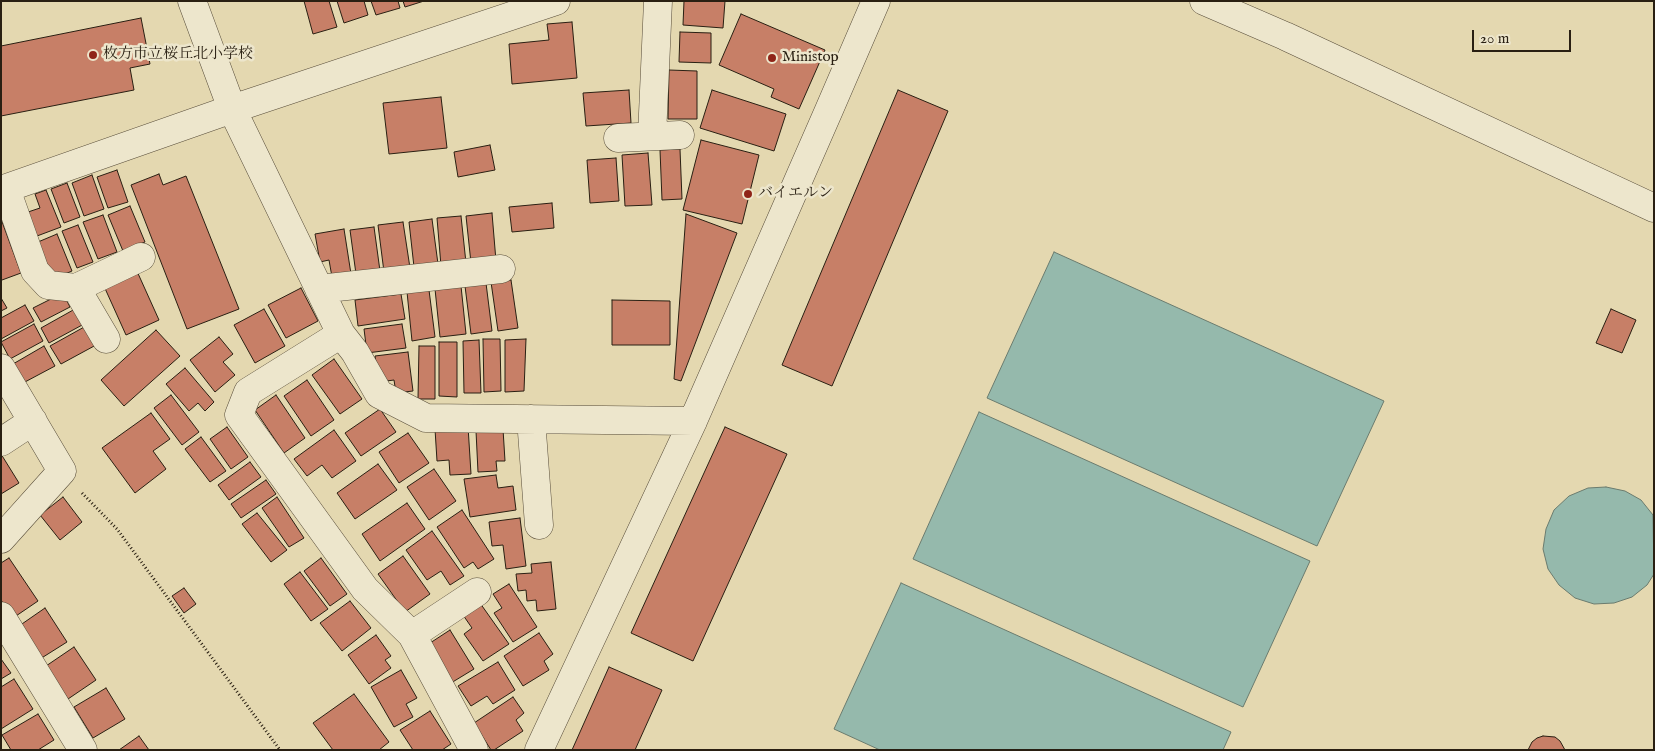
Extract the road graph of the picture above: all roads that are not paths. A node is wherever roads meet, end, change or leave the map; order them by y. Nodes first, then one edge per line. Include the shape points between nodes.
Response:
1 (192, 1) edge
2 (556, 1) edge
3 (658, 1) edge
4 (876, 1) edge
5 (1204, 1) edge
6 (232, 109) junction
7 (680, 135) dead end
8 (652, 136) junction
9 (618, 138) dead end
10 (3, 189) edge
11 (1654, 208) edge
12 (141, 257) dead end
13 (501, 269) dead end
14 (76, 288) junction
15 (319, 289) junction
16 (341, 334) junction
17 (106, 339) dead end
18 (1, 368) edge
19 (531, 419) junction
20 (693, 421) junction
21 (33, 422) junction
22 (1, 442) edge
23 (539, 525) dead end
24 (1, 539) edge
25 (477, 592) dead end
26 (1, 616) edge
27 (412, 635) junction
28 (83, 750) edge
29 (474, 750) edge
30 (539, 750) edge

1 - 6 street
2 - 6 street
3 - 8 street
4 - 20 street
5 - 11 street
6 - 10 street
6 - 15 street
7 - 8 street
8 - 9 street
10 - 14 street via 35,272 48,285
12 - 14 street
13 - 15 street
14 - 17 street
15 - 16 street
16 - 19 street via 379,394 426,418
16 - 27 street via 248,392 238,415 365,589
18 - 21 street
19 - 20 street
19 - 23 street
20 - 30 street
21 - 22 street
21 - 24 street via 62,471
25 - 27 street
26 - 28 street
27 - 29 street

